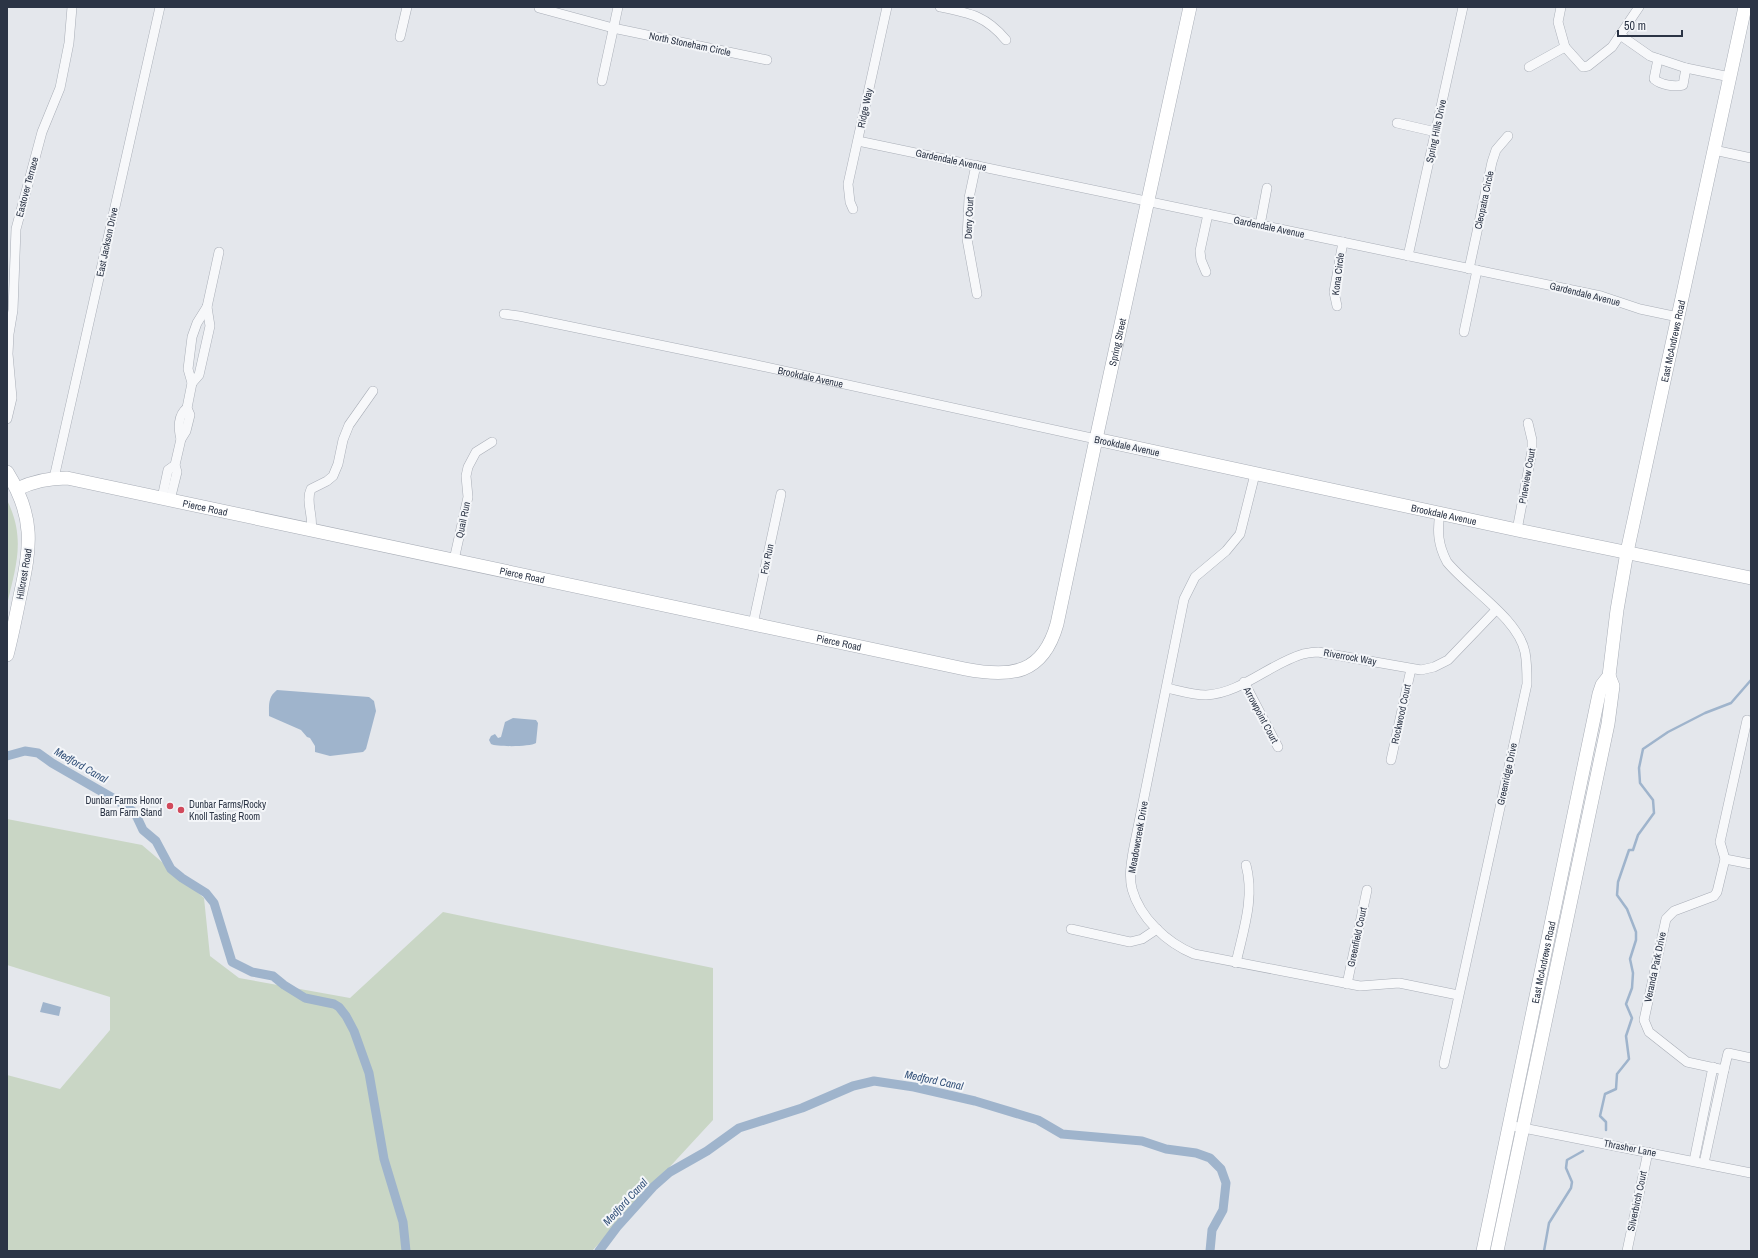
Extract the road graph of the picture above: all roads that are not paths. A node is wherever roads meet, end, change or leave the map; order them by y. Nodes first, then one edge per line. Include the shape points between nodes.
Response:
1 (72, 7) edge
2 (160, 7) edge
3 (407, 7) edge
4 (618, 7) edge
5 (887, 7) edge
6 (940, 7) edge
7 (1190, 7) edge
8 (1463, 7) edge
9 (1561, 7) edge
10 (1639, 7) edge
11 (1745, 7) edge
12 (539, 8) edge
13 (613, 28) junction
14 (1620, 35) junction
15 (400, 37) dead end
16 (1006, 40) dead end
17 (1565, 47) junction
18 (1658, 58) junction
19 (767, 60) dead end
20 (1529, 67) dead end
21 (1686, 68) junction
22 (1730, 77) junction
23 (602, 81) dead end
24 (1397, 123) dead end
25 (1436, 132) junction
26 (1508, 136) dead end
27 (858, 140) junction
28 (1714, 150) junction
29 (1751, 158) edge
30 (976, 165) junction
31 (1267, 188) dead end
32 (1148, 201) junction
33 (854, 209) dead end
34 (1208, 214) junction
35 (1260, 225) junction
36 (1343, 242) junction
37 (219, 252) dead end
38 (1408, 256) junction
39 (1473, 270) junction
40 (1206, 272) dead end
41 (977, 294) dead end
42 (1337, 306) dead end
43 (207, 307) junction
44 (504, 314) dead end
45 (1678, 317) junction
46 (1464, 332) dead end
47 (192, 383) junction
48 (373, 391) dead end
49 (7, 419) edge
50 (1528, 423) dead end
51 (1096, 439) junction
52 (492, 442) dead end
53 (7, 472) edge
54 (1255, 474) junction
55 (54, 478) junction
56 (17, 489) junction
57 (781, 494) dead end
58 (166, 499) junction
59 (1440, 513) junction
60 (311, 530) junction
61 (1517, 530) junction
62 (1627, 552) junction
63 (454, 560) junction
64 (1751, 578) edge
65 (1496, 610) junction
66 (753, 624) junction
67 (7, 656) edge
68 (1027, 667) joint
69 (1411, 669) junction
70 (1609, 676) junction
71 (1244, 682) junction
72 (1167, 688) junction
73 (1747, 720) dead end
74 (1278, 747) dead end
75 (1391, 760) dead end
76 (1725, 859) junction
77 (1751, 864) edge
78 (1246, 865) dead end
79 (1366, 890) dead end
80 (1071, 929) dead end
81 (1157, 929) junction
82 (1236, 963) junction
83 (1347, 984) junction
84 (1458, 995) junction
85 (1751, 1058) edge
86 (1444, 1064) dead end
87 (1713, 1067) junction
88 (1724, 1070) junction
89 (1508, 1125) junction
90 (1523, 1128) junction
91 (1648, 1152) junction
92 (1694, 1161) junction
93 (1704, 1163) junction
94 (1751, 1173) edge
95 (1483, 1251) edge
96 (1497, 1251) edge
97 (1627, 1251) edge

1 - 49 street, Eastover Terrace via 69,43 60,88 42,132 16,229 13,310 8,354 12,398
2 - 55 street, East Jackson Drive
3 - 15 street
4 - 13 street
5 - 27 street, Ridge Way
6 - 16 street via 981,18 996,28
7 - 32 street, Spring Street
8 - 25 street, Spring Hills Drive
9 - 17 street via 1558,22
10 - 14 street
11 - 22 street, East McAndrews Road
12 - 13 street, North Stoneham Circle
13 - 19 street, North Stoneham Circle
13 - 23 street
14 - 17 street via 1612,47 1588,66 1583,67
14 - 18 street via 1650,56
17 - 20 street
18 - 21 street
18 - 21 street via 1654,78 1659,83 1683,85
21 - 22 street
22 - 28 street, East McAndrews Road
24 - 25 street
25 - 38 street, Spring Hills Drive
26 - 39 street, Cleopatra Circle via 1496,150 1492,162
27 - 30 street, Gardendale Avenue
27 - 33 street, Ridge Way via 848,184 849,198
28 - 29 street
28 - 45 street, East McAndrews Road
30 - 32 street, Gardendale Avenue
30 - 41 street, Derry Court via 969,198 967,238
31 - 35 street
32 - 34 street, Gardendale Avenue
32 - 51 street, Spring Street
34 - 35 street, Gardendale Avenue
34 - 40 street via 1200,251
35 - 36 street, Gardendale Avenue
36 - 38 street, Gardendale Avenue
36 - 42 street, Kona Circle via 1334,292
37 - 43 street
38 - 39 street, Gardendale Avenue
39 - 45 street, Gardendale Avenue via 1601,296 1640,309
39 - 46 street, Cleopatra Circle
43 - 47 street via 210,326 199,376
43 - 47 street via 196,322 192,336 188,369
44 - 51 street, Brookdale Avenue via 752,364
45 - 62 street, East McAndrews Road
47 - 58 street via 187,408 182,412 179,430 181,439 175,465 168,470
48 - 60 street via 349,426 333,476 311,489 308,495
50 - 61 street, Pineview Court via 1532,452
51 - 54 street, Brookdale Avenue
51 - 68 street, Spring Street via 1054,635 1043,654
52 - 63 street, Quail Run via 476,452 468,467 468,497
53 - 56 street, Hillcrest Road
54 - 59 street, Brookdale Avenue
54 - 72 street, Meadowcreek Drive via 1240,534 1226,551 1195,577 1188,589
55 - 56 street, Pierce Road via 30,483
55 - 58 street, Pierce Road
56 - 67 street, Hillcrest Road via 28,524 29,552
57 - 66 street, Fox Run
58 - 60 street, Pierce Road
59 - 61 street, Brookdale Avenue
59 - 65 street, Greenridge Drive via 1438,539 1447,562
60 - 63 street, Pierce Road
61 - 62 street, Brookdale Avenue
62 - 64 street, Brookdale Avenue
62 - 70 street, East McAndrews Road
63 - 66 street, Pierce Road
65 - 69 street, Riverrock Way via 1448,660 1434,667
65 - 84 street, Greenridge Drive via 1519,636 1525,652 1526,684
66 - 68 street, Pierce Road via 976,672 1003,674
69 - 71 street, Riverrock Way via 1318,652 1288,660
69 - 75 street, Rockwood Court
70 - 89 street, East McAndrews Road via 1599,694
70 - 90 street, East McAndrews Road via 1613,686 1608,724
71 - 72 street, Riverrock Way via 1206,695
71 - 74 street, Arrowpoint Court
72 - 81 street, Meadowcreek Drive via 1130,871 1136,901
73 - 76 street, Veranda Park Drive via 1720,842
76 - 77 street
76 - 87 street, Veranda Park Drive via 1714,896 1674,910 1666,919 1644,1020 1649,1032 1686,1062
78 - 82 street via 1250,881 1250,898
79 - 83 street, Greenfield Court
80 - 81 street via 1130,942 1142,939
81 - 82 street, Meadowcreek Drive via 1184,950
82 - 83 street, Meadowcreek Drive
83 - 84 street, Meadowcreek Drive via 1369,986 1399,983
84 - 86 street, Greenridge Drive
85 - 88 street via 1728,1053
87 - 88 street, Veranda Park Drive
87 - 92 street
88 - 93 street
89 - 90 street, Thrasher Lane
89 - 95 street, East McAndrews Road
90 - 91 street, Thrasher Lane
90 - 96 street, East McAndrews Road
91 - 92 street, Thrasher Lane
91 - 97 street, Silverbirch Court
92 - 93 street, Thrasher Lane
93 - 94 street, Thrasher Lane

